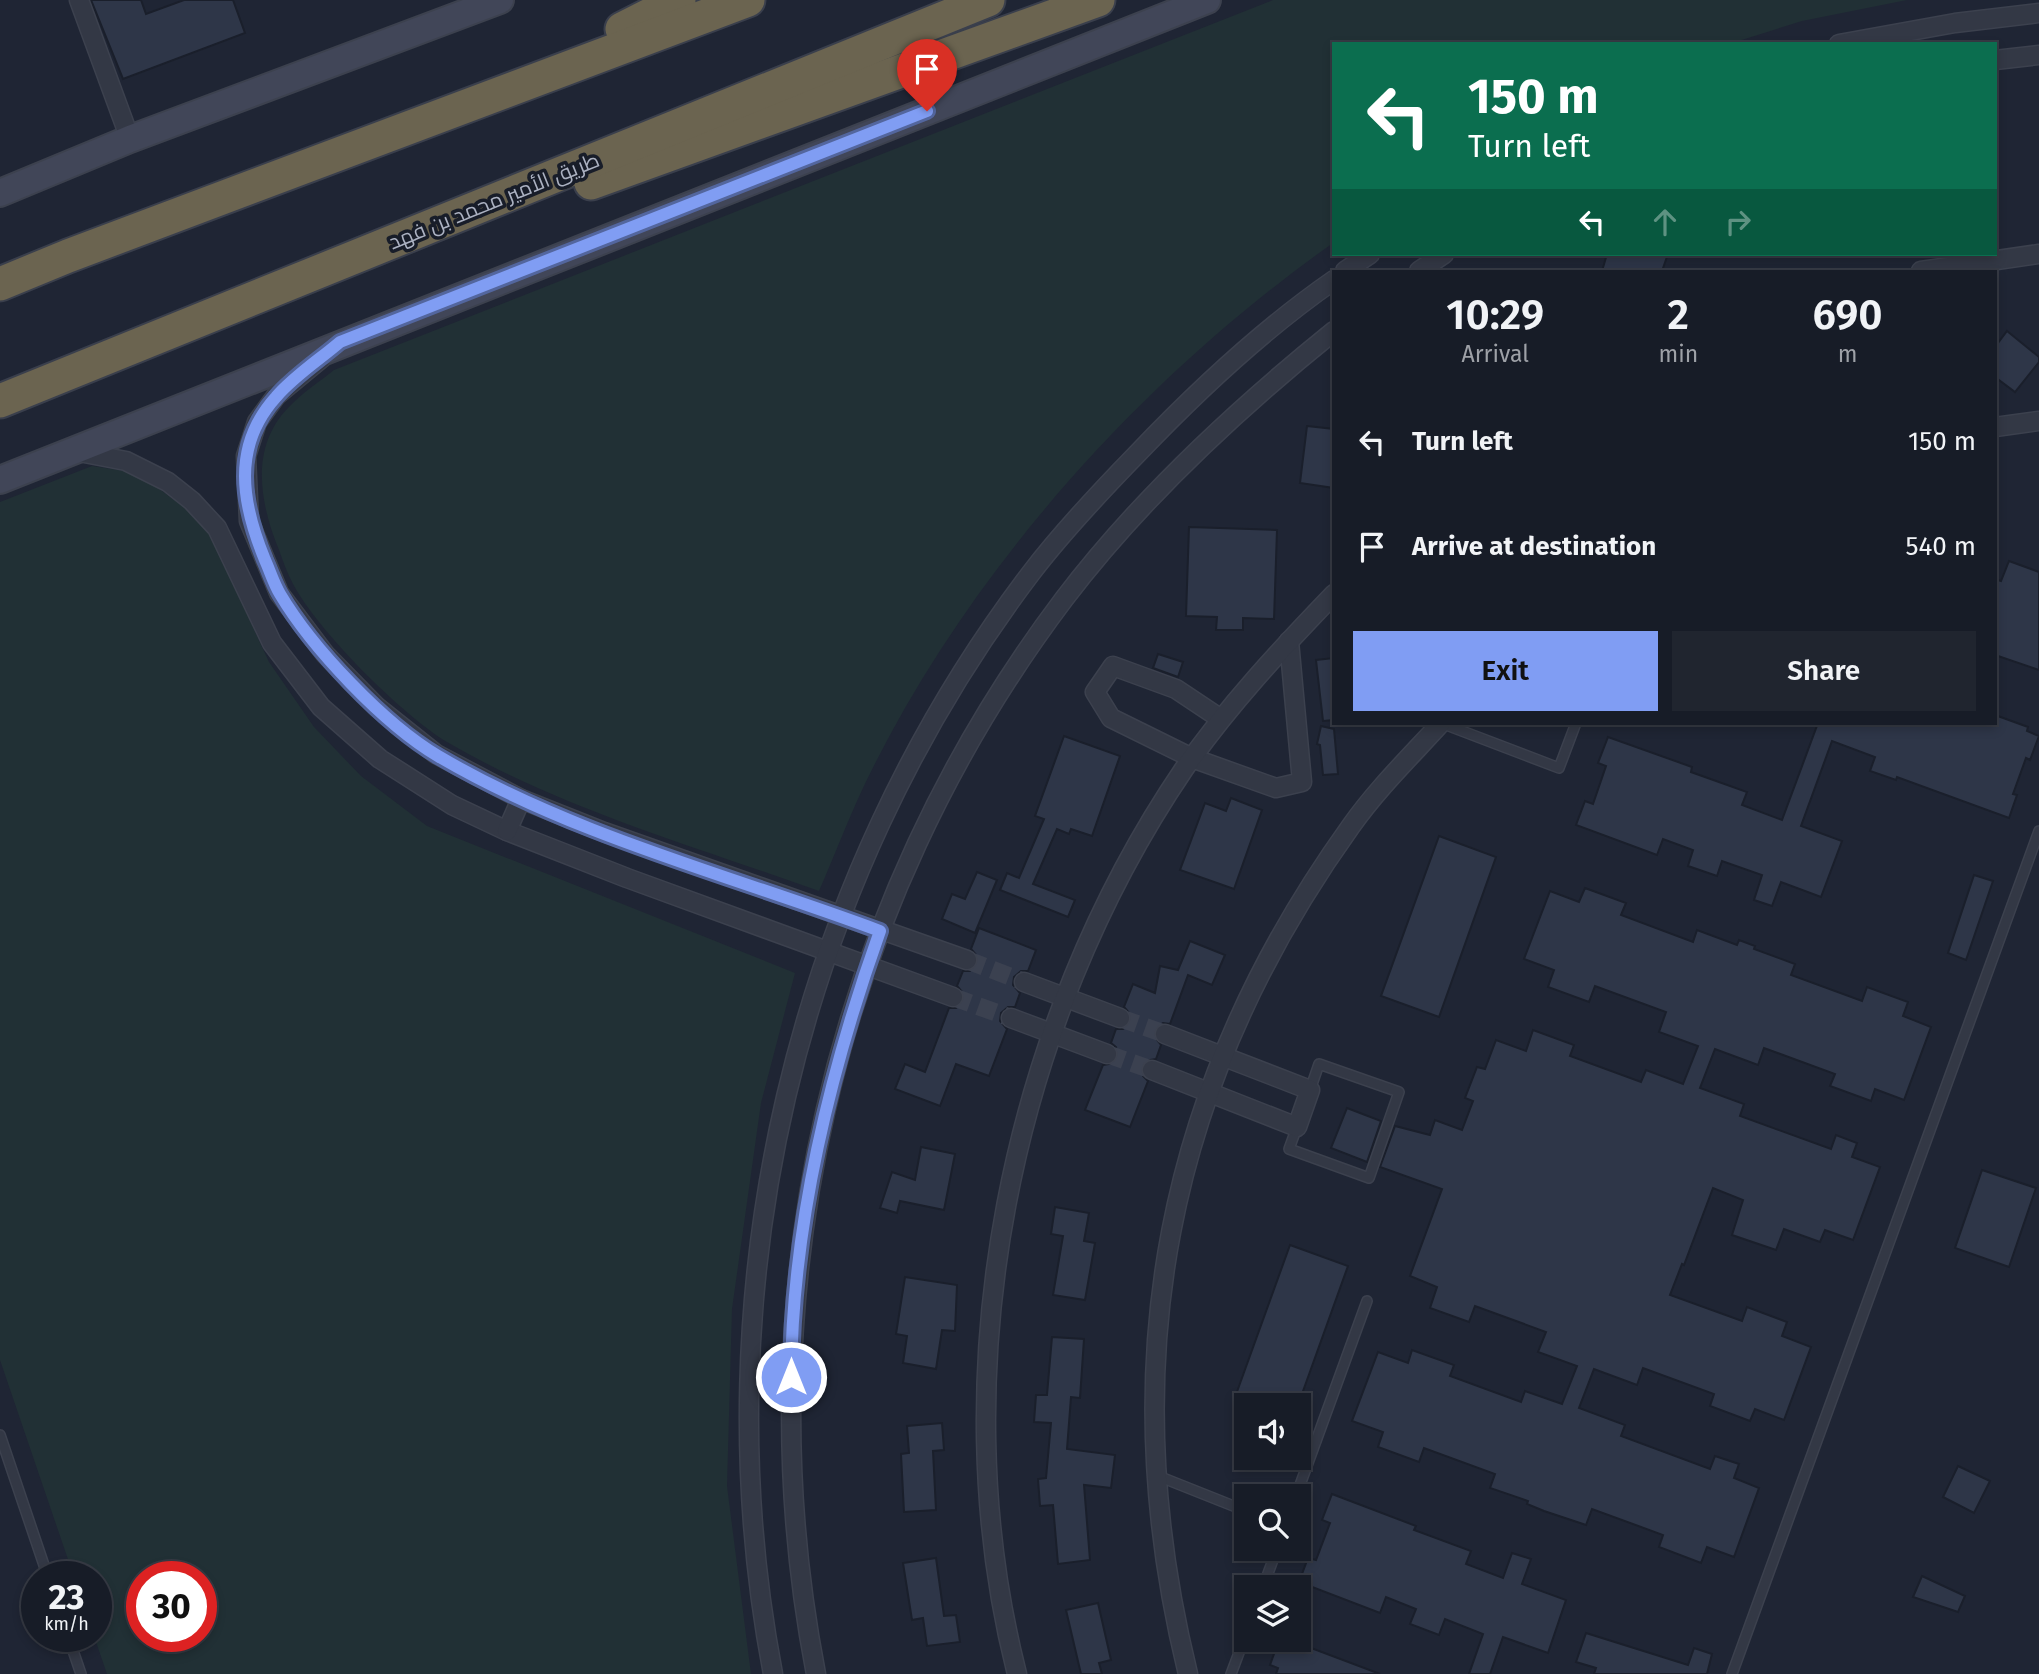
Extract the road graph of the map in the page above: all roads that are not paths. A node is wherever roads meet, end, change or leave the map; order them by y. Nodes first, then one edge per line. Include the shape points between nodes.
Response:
1 (79, 0) edge
2 (500, 0) edge
3 (679, 0) edge
4 (748, 0) edge
5 (988, 0) edge
6 (1098, 0) edge
7 (1207, 0) edge
8 (2039, 13) edge
9 (1850, 42) edge
10 (2039, 55) edge
11 (1997, 60) edge
12 (479, 102) junction
13 (130, 139) junction
14 (0, 193) edge
15 (2039, 254) edge
16 (68, 256) junction
17 (1367, 256) edge
18 (1441, 256) edge
19 (1346, 270) edge
20 (1420, 270) edge
21 (1928, 270) edge
22 (0, 278) edge
23 (1332, 281) edge
24 (0, 284) edge
25 (261, 295) junction
26 (1332, 333) edge
27 (340, 342) junction
28 (0, 401) edge
29 (2039, 421) edge
30 (1997, 427) edge
31 (74, 452) junction
32 (0, 480) edge
33 (1332, 596) edge
34 (1289, 641) junction
35 (1221, 719) junction
36 (1439, 725) edge
37 (1446, 725) edge
38 (1575, 725) edge
39 (1192, 758) junction
40 (522, 799) junction
41 (507, 831) junction
42 (2039, 831) edge
43 (841, 916) junction
44 (880, 931) junction
45 (828, 953) junction
46 (967, 960) tunnel mouth
47 (867, 967) junction
48 (1024, 982) tunnel mouth
49 (953, 997) tunnel mouth
50 (1065, 999) junction
51 (1011, 1018) tunnel mouth
52 (1120, 1018) tunnel mouth
53 (1166, 1034) tunnel mouth
54 (1052, 1036) junction
55 (1107, 1054) tunnel mouth
56 (1223, 1058) junction
57 (1152, 1070) tunnel mouth
58 (1310, 1090) junction
59 (1209, 1094) junction
60 (1297, 1127) junction
61 (1367, 1301) dead end
62 (0, 1435) edge
63 (1157, 1475) junction
64 (1300, 1484) edge
65 (1234, 1506) edge
66 (43, 1561) edge
67 (73, 1652) edge
68 (1239, 1652) edge
69 (81, 1674) edge
70 (773, 1674) edge
71 (816, 1674) edge
72 (1017, 1674) edge
73 (1188, 1674) edge
74 (1231, 1674) edge
75 (1732, 1674) edge

1 - 13 street
2 - 13 main road
3 - 12 highway
4 - 12 highway
5 - 25 highway, طريق الأمير محمد بن فهد
6 - 25 highway via 691,149
7 - 27 main road
8 - 9 street
10 - 11 street
12 - 16 highway
13 - 14 main road
15 - 21 street
16 - 22 highway
16 - 24 highway
17 - 19 street
18 - 20 street
23 - 43 street via 1255,341 1171,419 1032,571 983,639 890,800
25 - 28 highway, طريق الأمير محمد بن فهد
26 - 44 street via 1282,372 1200,449 1118,534 1066,597 1018,663 927,819
27 - 31 main road
27 - 40 street via 276,396 257,422 246,456 249,521 279,593 325,654 368,698 436,754
29 - 30 street
31 - 32 main road
31 - 41 street via 126,461 168,482 192,501 217,528 272,643 321,707 380,759 452,805
33 - 34 street
34 - 35 street
34 - 39 street via 1302,782 1276,788
35 - 39 street
35 - 39 street via 1176,689 1113,666 1095,692 1111,718
36 - 56 street via 1352,825 1285,926
37 - 38 lane via 1559,768
39 - 50 street via 1105,906
40 - 41 street
40 - 43 street
41 - 45 street
42 - 75 lane
43 - 44 street
43 - 45 street
44 - 46 street
44 - 47 street
45 - 47 street
45 - 70 street via 784,1101 749,1327 748,1473
47 - 49 street
47 - 71 street via 825,1111 791,1330 790,1471
48 - 50 street
50 - 52 street
50 - 54 street
51 - 54 street
53 - 56 street
54 - 55 street
54 - 72 street via 1016,1156 988,1343 988,1475 997,1565
56 - 58 street
56 - 59 street
57 - 59 street
58 - 60 street
58 - 60 lane via 1319,1064 1399,1092 1369,1178 1289,1149
59 - 60 street
59 - 63 street via 1180,1185 1161,1276 1155,1362
61 - 64 lane
62 - 66 lane
63 - 65 lane
63 - 73 street via 1162,1551
67 - 69 lane
68 - 74 lane

